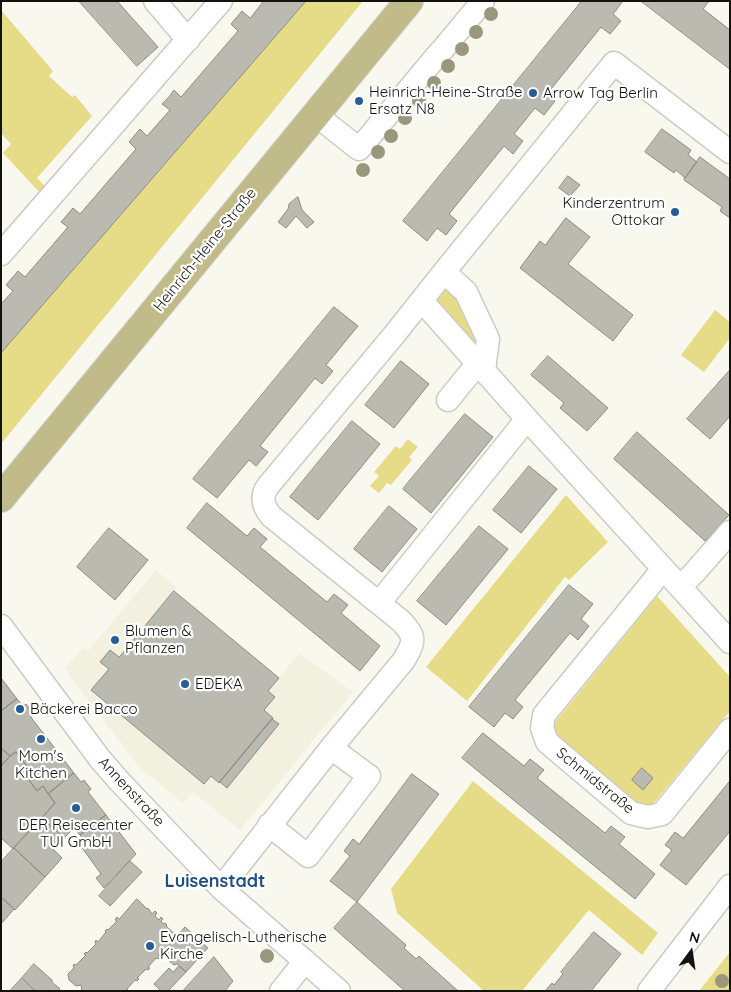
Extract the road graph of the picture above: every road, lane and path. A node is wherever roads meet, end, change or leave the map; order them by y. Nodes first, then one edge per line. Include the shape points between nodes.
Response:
1 (155, 1) edge
2 (221, 1) edge
3 (409, 1) edge
4 (483, 1) edge
5 (188, 40) junction
6 (316, 115) junction
7 (730, 152) edge
8 (1, 254) edge
9 (444, 272) junction
10 (422, 301) junction
11 (481, 367) junction
12 (448, 400) dead end
13 (527, 419) junction
14 (1, 498) edge
15 (730, 532) edge
16 (663, 569) junction
17 (680, 587) junction
18 (379, 602) junction
19 (1, 626) edge
20 (730, 642) edge
21 (730, 730) edge
22 (331, 748) junction
23 (270, 825) junction
24 (730, 886) edge
25 (221, 888) junction
26 (305, 961) junction
27 (281, 991) edge
28 (339, 991) edge
29 (649, 991) edge

1 - 5 street
2 - 5 street
3 - 6 main road, Heinrich-Heine-Straße
4 - 6 street via 359,149
5 - 8 street
6 - 14 main road, Heinrich-Heine-Straße
7 - 9 street via 614,63
9 - 10 street
9 - 11 street via 466,292 488,338
10 - 11 street
10 - 18 street via 263,496 271,516
11 - 12 street
11 - 13 street
13 - 16 street
13 - 18 street
15 - 17 street
16 - 17 street
16 - 21 street, Schmidstraße via 544,715 542,728 548,742 631,813 648,818 662,814
17 - 20 street
18 - 22 street via 409,630 413,640 410,650
19 - 25 street, Annenstraße via 100,759
22 - 23 street
22 - 23 street via 369,776 308,856
23 - 25 street
24 - 29 street
25 - 26 street, Annenstraße
26 - 27 street
26 - 28 street, Annenstraße

